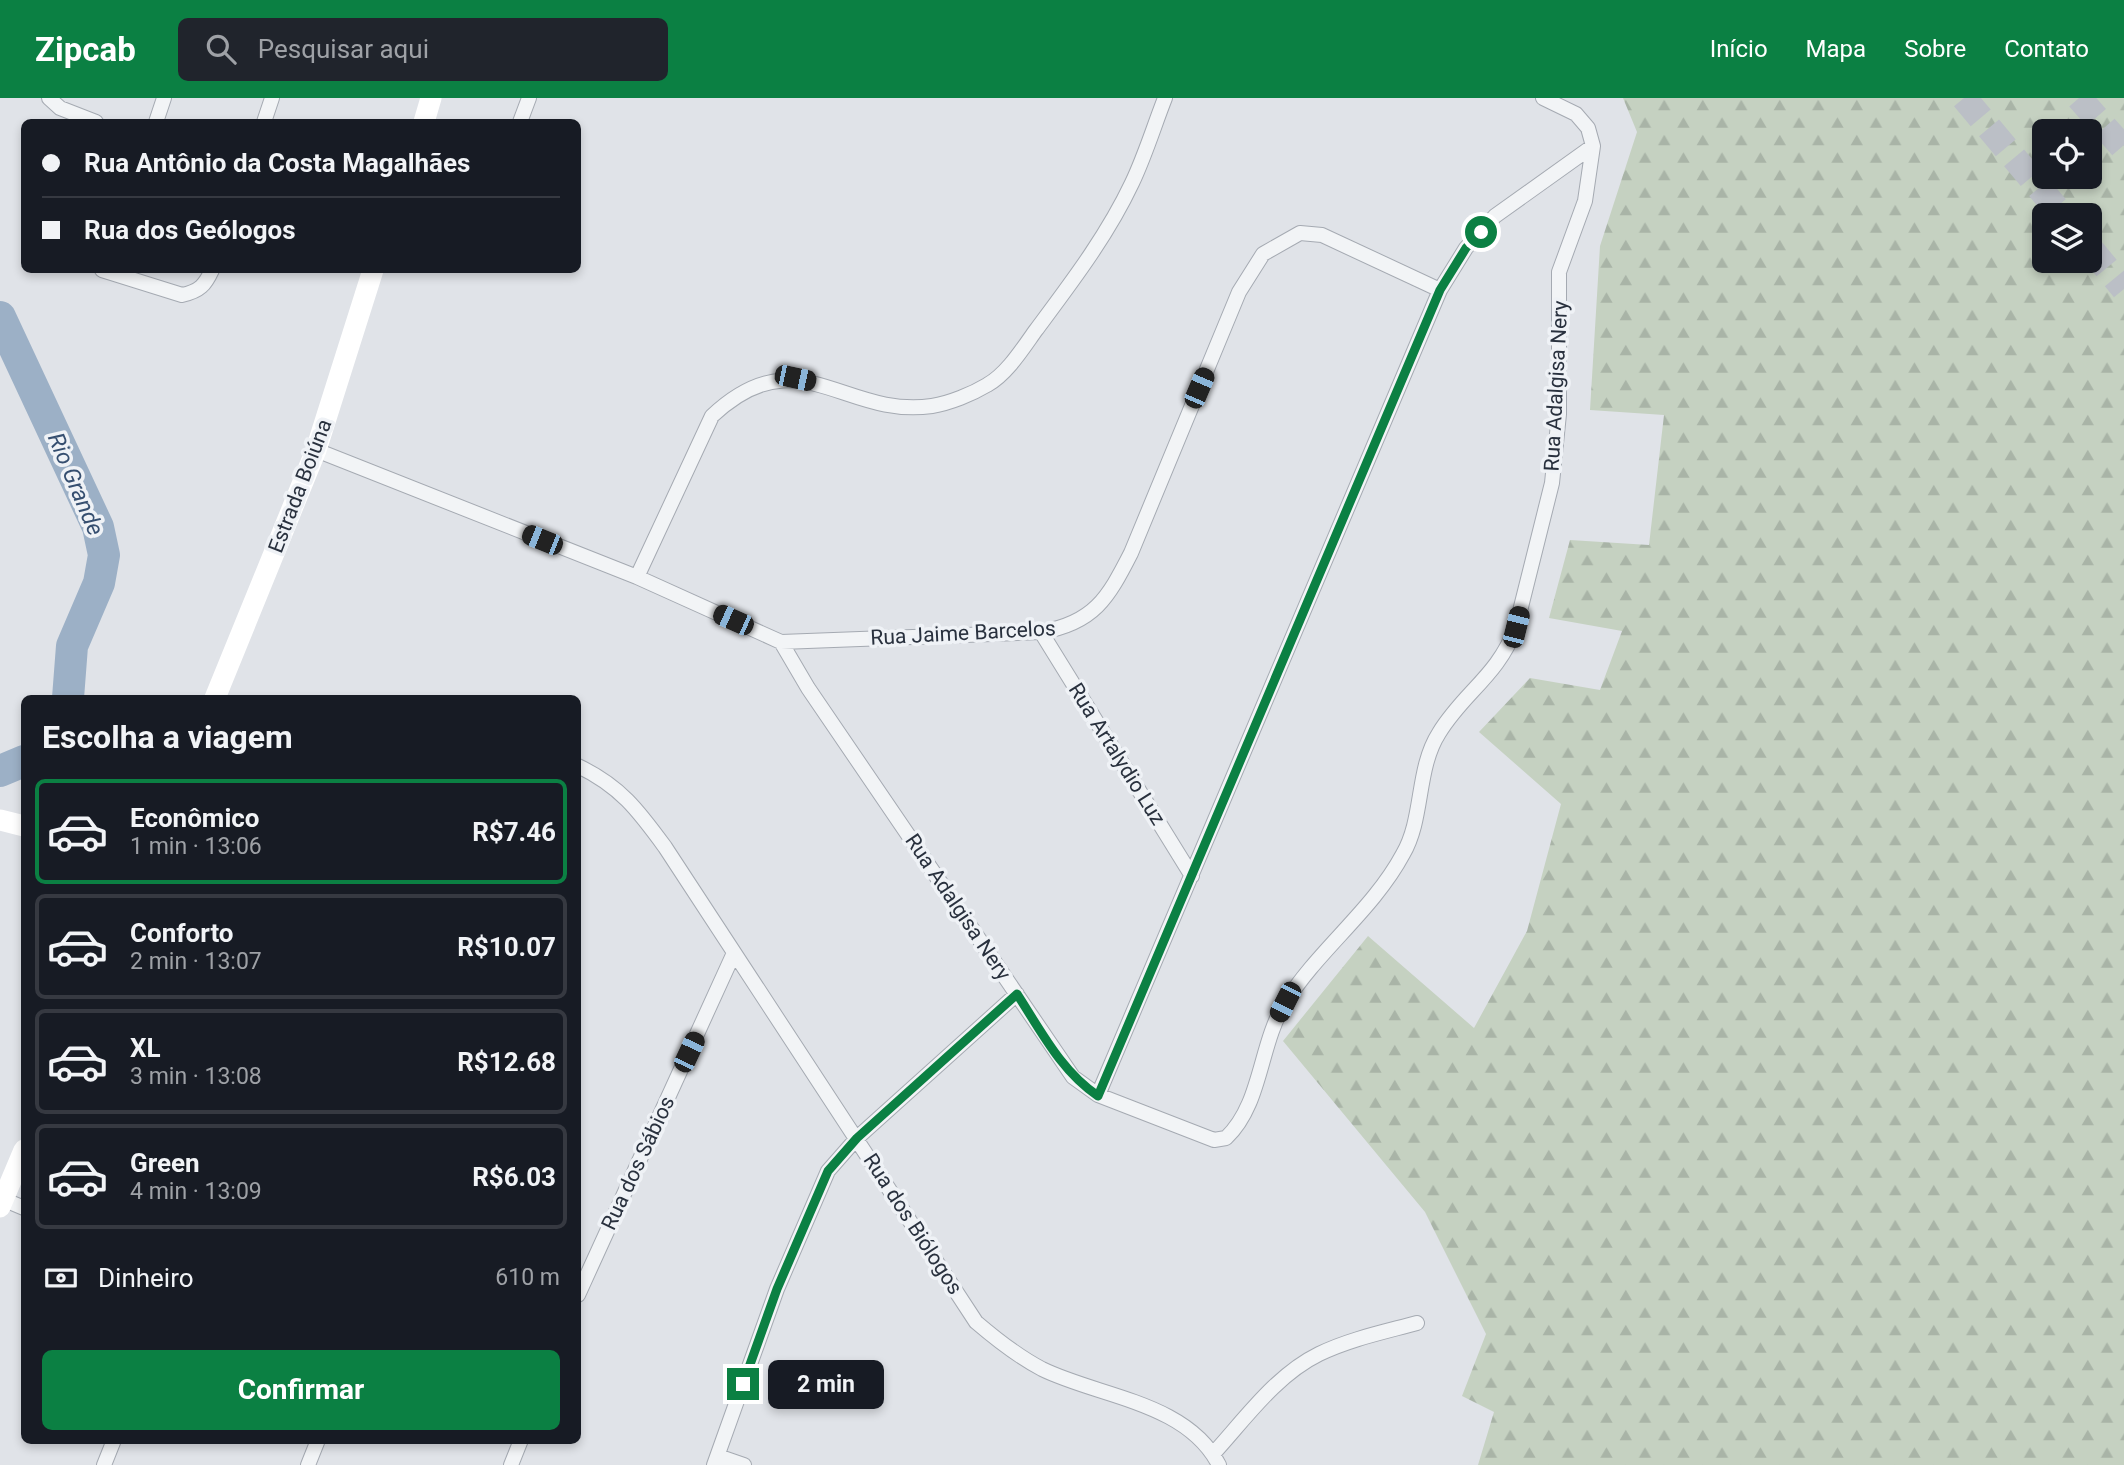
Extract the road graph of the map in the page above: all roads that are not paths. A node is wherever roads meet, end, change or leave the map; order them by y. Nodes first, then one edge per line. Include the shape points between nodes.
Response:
1 (49, 98) edge
2 (164, 98) edge
3 (272, 98) edge
4 (431, 98) edge
5 (528, 98) edge
6 (1165, 98) edge
7 (1543, 98) edge
8 (88, 119) edge
9 (157, 119) edge
10 (265, 119) edge
11 (425, 119) edge
12 (521, 119) edge
13 (1593, 146) junction
14 (112, 273) edge
15 (211, 273) edge
16 (372, 273) edge
17 (1440, 290) junction
18 (316, 450) junction
19 (637, 577) junction
20 (1041, 632) junction
21 (781, 642) junction
22 (216, 695) edge
23 (581, 767) edge
24 (0, 820) edge
25 (21, 826) edge
26 (1192, 876) junction
27 (733, 955) junction
28 (1017, 994) junction
29 (1098, 1096) junction
30 (857, 1138) junction
31 (21, 1157) edge
32 (1, 1201) edge
33 (21, 1207) edge
34 (581, 1288) edge
35 (1417, 1323) dead end
36 (112, 1444) edge
37 (316, 1444) edge
38 (519, 1444) edge
39 (1216, 1459) edge
40 (716, 1460) edge
41 (104, 1465) edge
42 (308, 1465) edge
43 (511, 1465) edge
44 (744, 1465) edge

1 - 8 street via 60,108
2 - 9 street
3 - 10 street
4 - 11 street
5 - 12 street
6 - 19 street via 1133,182 1089,259 1018,354 989,384 933,406 874,402 795,378 734,395 712,416
7 - 13 street via 1576,114 1588,128
13 - 17 street via 1496,216 1466,248
13 - 29 street, Rua Adalgisa Nery via 1585,201 1559,272 1559,414 1552,482 1516,627 1495,669 1439,732 1429,752 1405,852 1285,1002 1245,1115 1226,1138 1214,1140
14 - 15 street via 182,295 205,285
16 - 18 street, Estrada Boiúna
17 - 20 street, Rua Jaime Barcelos via 1322,236 1300,233 1263,254 1239,292 1110,594 1086,618
17 - 26 street
18 - 19 street, Rua Jaime Barcelos
18 - 22 street, Estrada Boiúna
19 - 21 street, Rua Jaime Barcelos
20 - 21 street, Rua Jaime Barcelos
20 - 26 street, Rua Artalydio Luz
21 - 28 street, Rua Adalgisa Nery
23 - 27 street, Rua dos Biólogos via 606,779 643,818
24 - 25 street
26 - 29 street
27 - 30 street, Rua dos Biólogos
27 - 34 street, Rua dos Sábios
28 - 29 street, Rua Adalgisa Nery via 1060,1061
28 - 30 street
30 - 39 street, Rua dos Biólogos via 976,1322 1004,1347 1043,1369 1167,1416 1199,1436
30 - 40 street via 820,1186 777,1289
31 - 32 street
32 - 33 street
35 - 39 street via 1317,1355 1282,1380
36 - 41 street
37 - 42 street
38 - 43 street
40 - 44 street

